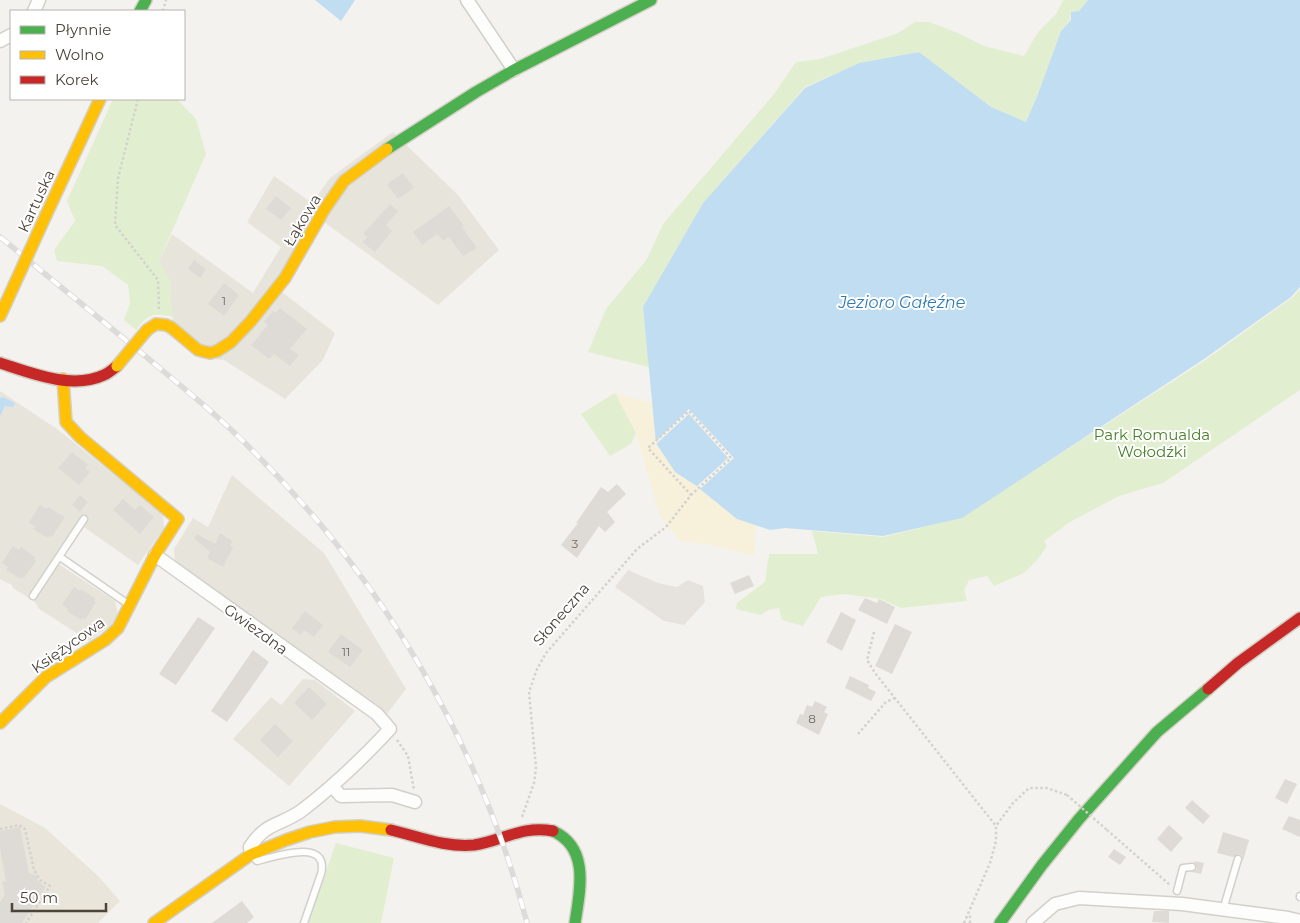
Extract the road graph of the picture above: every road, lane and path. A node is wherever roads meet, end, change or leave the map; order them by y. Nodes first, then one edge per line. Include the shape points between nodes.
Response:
1 (467, 0) edge
2 (651, 0) edge
3 (514, 70) junction
4 (100, 100) edge
5 (138, 100) edge
6 (0, 316) edge
7 (160, 324) junction
8 (0, 363) edge
9 (63, 379) junction
10 (691, 495) junction
11 (84, 519) dead end
12 (154, 555) junction
13 (60, 557) junction
14 (33, 596) dead end
15 (131, 606) junction
16 (1300, 618) edge
17 (874, 632) dead end
18 (895, 698) junction
19 (0, 723) edge
20 (390, 729) junction
21 (858, 734) dead end
22 (332, 786) junction
23 (415, 802) joint
24 (996, 826) junction
25 (0, 829) edge
26 (516, 832) junction
27 (251, 854) junction
28 (1238, 859) dead end
29 (1192, 867) dead end
30 (1177, 891) joint
31 (1223, 910) junction
32 (970, 913) junction
33 (1300, 921) edge
34 (26, 923) edge
35 (154, 923) edge
36 (304, 923) edge
37 (575, 923) edge
38 (964, 923) edge
39 (970, 923) edge
40 (1000, 923) edge
41 (1034, 923) edge

1 - 3 street
2 - 3 street, Łąkowa
3 - 7 street, Łąkowa via 395,144 344,181 285,278 231,342 217,351 204,352 193,347 172,328
4 - 6 street, Kartuska, bridge
5 - 7 path via 118,178 115,225 158,280
7 - 9 street, bridge via 152,325 104,377 74,381
8 - 9 street
9 - 12 street via 66,422 178,519
10 - 10 path, Słoneczna via 648,448 689,411 731,458
10 - 26 path, Słoneczna via 666,528 637,549 546,652 537,669 530,692 534,783
11 - 13 lane
12 - 15 street, Księżycowa
12 - 20 street, Gwiezdna via 377,714
13 - 14 lane
13 - 15 lane
15 - 19 street, Księżycowa via 118,628 105,640 35,686
16 - 40 street via 1238,663 1157,732 1079,819
17 - 18 path via 867,660
18 - 21 path via 886,702
18 - 24 path
20 - 22 street via 360,762
20 - 23 path via 408,756
22 - 23 street via 341,796 392,795
22 - 27 street via 304,810 257,835 250,847
24 - 30 path, bridge via 1029,788 1047,788 1067,795
24 - 32 path via 990,863
25 - 34 path via 20,825 25,829 34,870 40,880 50,886
26 - 27 street via 496,841 465,845 359,826 322,829 299,834
26 - 37 street via 541,828 555,831 567,838 573,847 580,877
27 - 35 street
27 - 36 lane via 257,861 295,852 316,854 321,859 324,866 322,874
28 - 31 lane
29 - 30 lane via 1183,868
31 - 33 street
31 - 41 street via 1182,904 1079,898 1055,904
32 - 38 path
32 - 39 path

